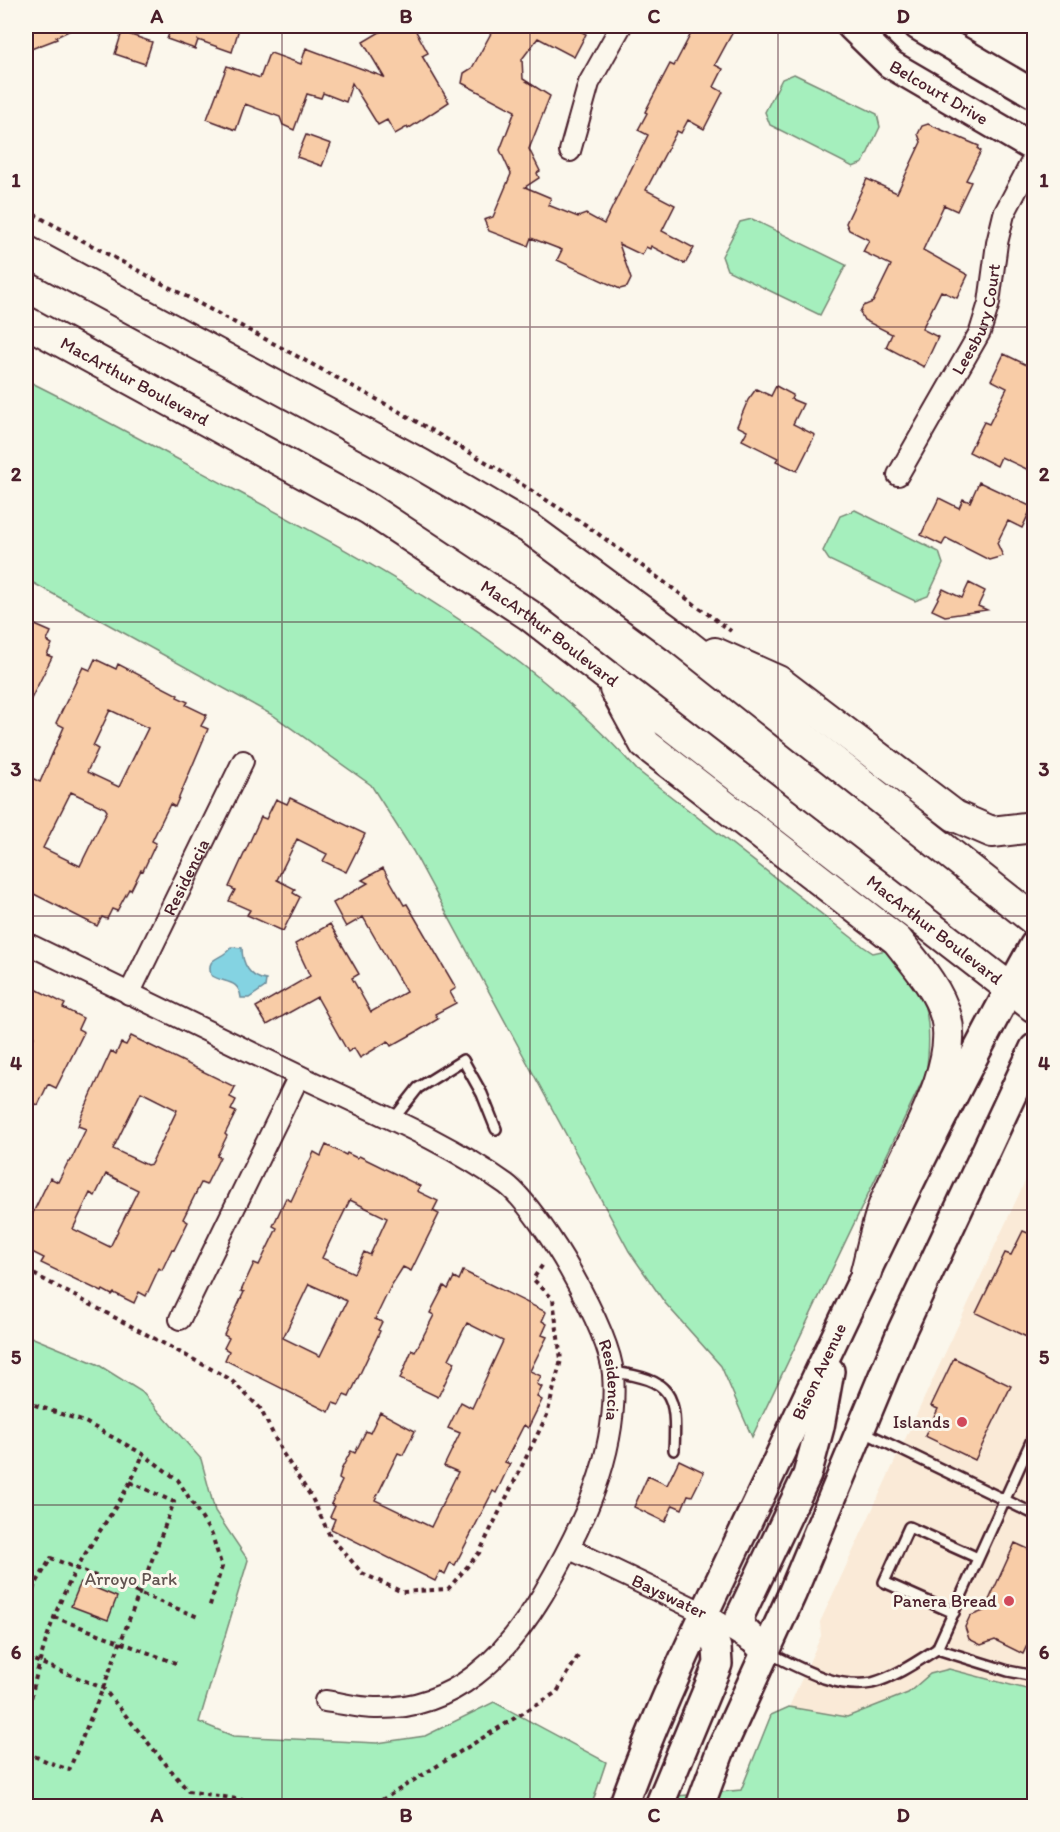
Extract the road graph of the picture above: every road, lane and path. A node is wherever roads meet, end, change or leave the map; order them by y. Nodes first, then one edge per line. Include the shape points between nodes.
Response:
1 (621, 26) edge
2 (851, 26) edge
3 (918, 26) edge
4 (1035, 94) edge
5 (1035, 148) edge
6 (570, 151) dead end
7 (1035, 157) edge
8 (26, 251) edge
9 (26, 322) edge
10 (898, 475) dead end
11 (677, 637) junction
12 (609, 678) junction
13 (243, 760) dead end
14 (1035, 827) edge
15 (1035, 920) edge
16 (26, 943) edge
17 (1035, 945) edge
18 (1011, 988) junction
19 (129, 993) junction
20 (1035, 1007) edge
21 (1035, 1048) edge
22 (299, 1076) junction
23 (392, 1121) junction
24 (496, 1129) dead end
25 (26, 1270) edge
26 (866, 1272) junction
27 (533, 1279) dead end
28 (180, 1319) dead end
29 (834, 1338) junction
30 (613, 1372) junction
31 (26, 1402) edge
32 (862, 1431) junction
33 (1035, 1435) edge
34 (674, 1450) dead end
35 (143, 1454) junction
36 (130, 1482) junction
37 (1006, 1499) junction
38 (1035, 1514) edge
39 (570, 1549) junction
40 (978, 1558) junction
41 (76, 1569) junction
42 (139, 1593) junction
43 (209, 1608) dead end
44 (704, 1613) junction
45 (954, 1613) junction
46 (26, 1616) edge
47 (54, 1617) junction
48 (198, 1617) dead end
49 (121, 1641) junction
50 (937, 1649) junction
51 (765, 1651) junction
52 (578, 1656) dead end
53 (26, 1658) edge
54 (37, 1663) junction
55 (178, 1664) dead end
56 (1035, 1676) edge
57 (103, 1688) junction
58 (325, 1701) dead end
59 (26, 1724) edge
60 (26, 1753) edge
61 (378, 1805) edge
62 (278, 1806) edge
63 (352, 1806) edge
64 (623, 1806) edge
65 (658, 1806) edge
66 (700, 1806) edge

1 - 6 street via 589,82
2 - 5 main road, Belcourt Drive via 890,64
3 - 4 main road
7 - 10 street, Leesbury Court via 1004,214 989,303 980,332
8 - 11 main road via 420,464 529,528
9 - 12 main road, MacArthur Boulevard via 369,509 530,615
11 - 14 main road via 778,681 955,816 993,832
11 - 15 main road
12 - 18 main road, MacArthur Boulevard
12 - 26 main road via 645,744 897,940 927,979 946,1017 946,1059 881,1213
13 - 19 street, Residencia
16 - 19 street, Residencia
17 - 18 main road, Bison Avenue
18 - 20 main road, MacArthur Boulevard
18 - 26 main road, Bison Avenue
19 - 22 street, Residencia
21 - 32 main road via 902,1330
22 - 23 street, Residencia
22 - 28 street
23 - 24 lane via 418,1088 463,1060
23 - 30 street, Residencia via 440,1144 509,1186 557,1246 592,1311
25 - 27 path via 230,1379 260,1408 330,1536 362,1573 402,1592 448,1589 479,1553 547,1415 561,1360 553,1299
26 - 29 main road, Bison Avenue
29 - 44 main road, Bison Avenue
29 - 51 main road via 820,1426 807,1475 740,1616 741,1627
30 - 34 lane via 640,1375 658,1383 671,1397 676,1414
30 - 39 street, Residencia via 606,1456
31 - 35 path via 85,1422
32 - 37 lane
32 - 51 main road
33 - 37 lane
35 - 36 path
35 - 43 path via 178,1479 212,1536 222,1567
36 - 41 path
36 - 42 path via 174,1503
37 - 38 lane
37 - 40 lane
39 - 44 street, Bayswater
39 - 58 street, Residencia via 525,1623 489,1665 465,1685 422,1704 375,1708
40 - 45 lane
40 - 45 lane via 909,1527 884,1582
41 - 42 path
41 - 46 path via 51,1558 34,1587
41 - 47 path
42 - 48 path
42 - 49 path
44 - 51 street, Bayswater
44 - 64 main road, Bison Avenue
44 - 65 main road via 717,1648 718,1664
45 - 50 lane
47 - 49 path
47 - 54 path
49 - 55 path
49 - 57 path
50 - 51 lane via 871,1683 837,1682
50 - 56 lane
51 - 66 main road
52 - 61 path via 557,1692
53 - 54 path
54 - 57 path
54 - 59 path
57 - 60 path via 69,1770
57 - 62 path via 188,1791
61 - 63 path

